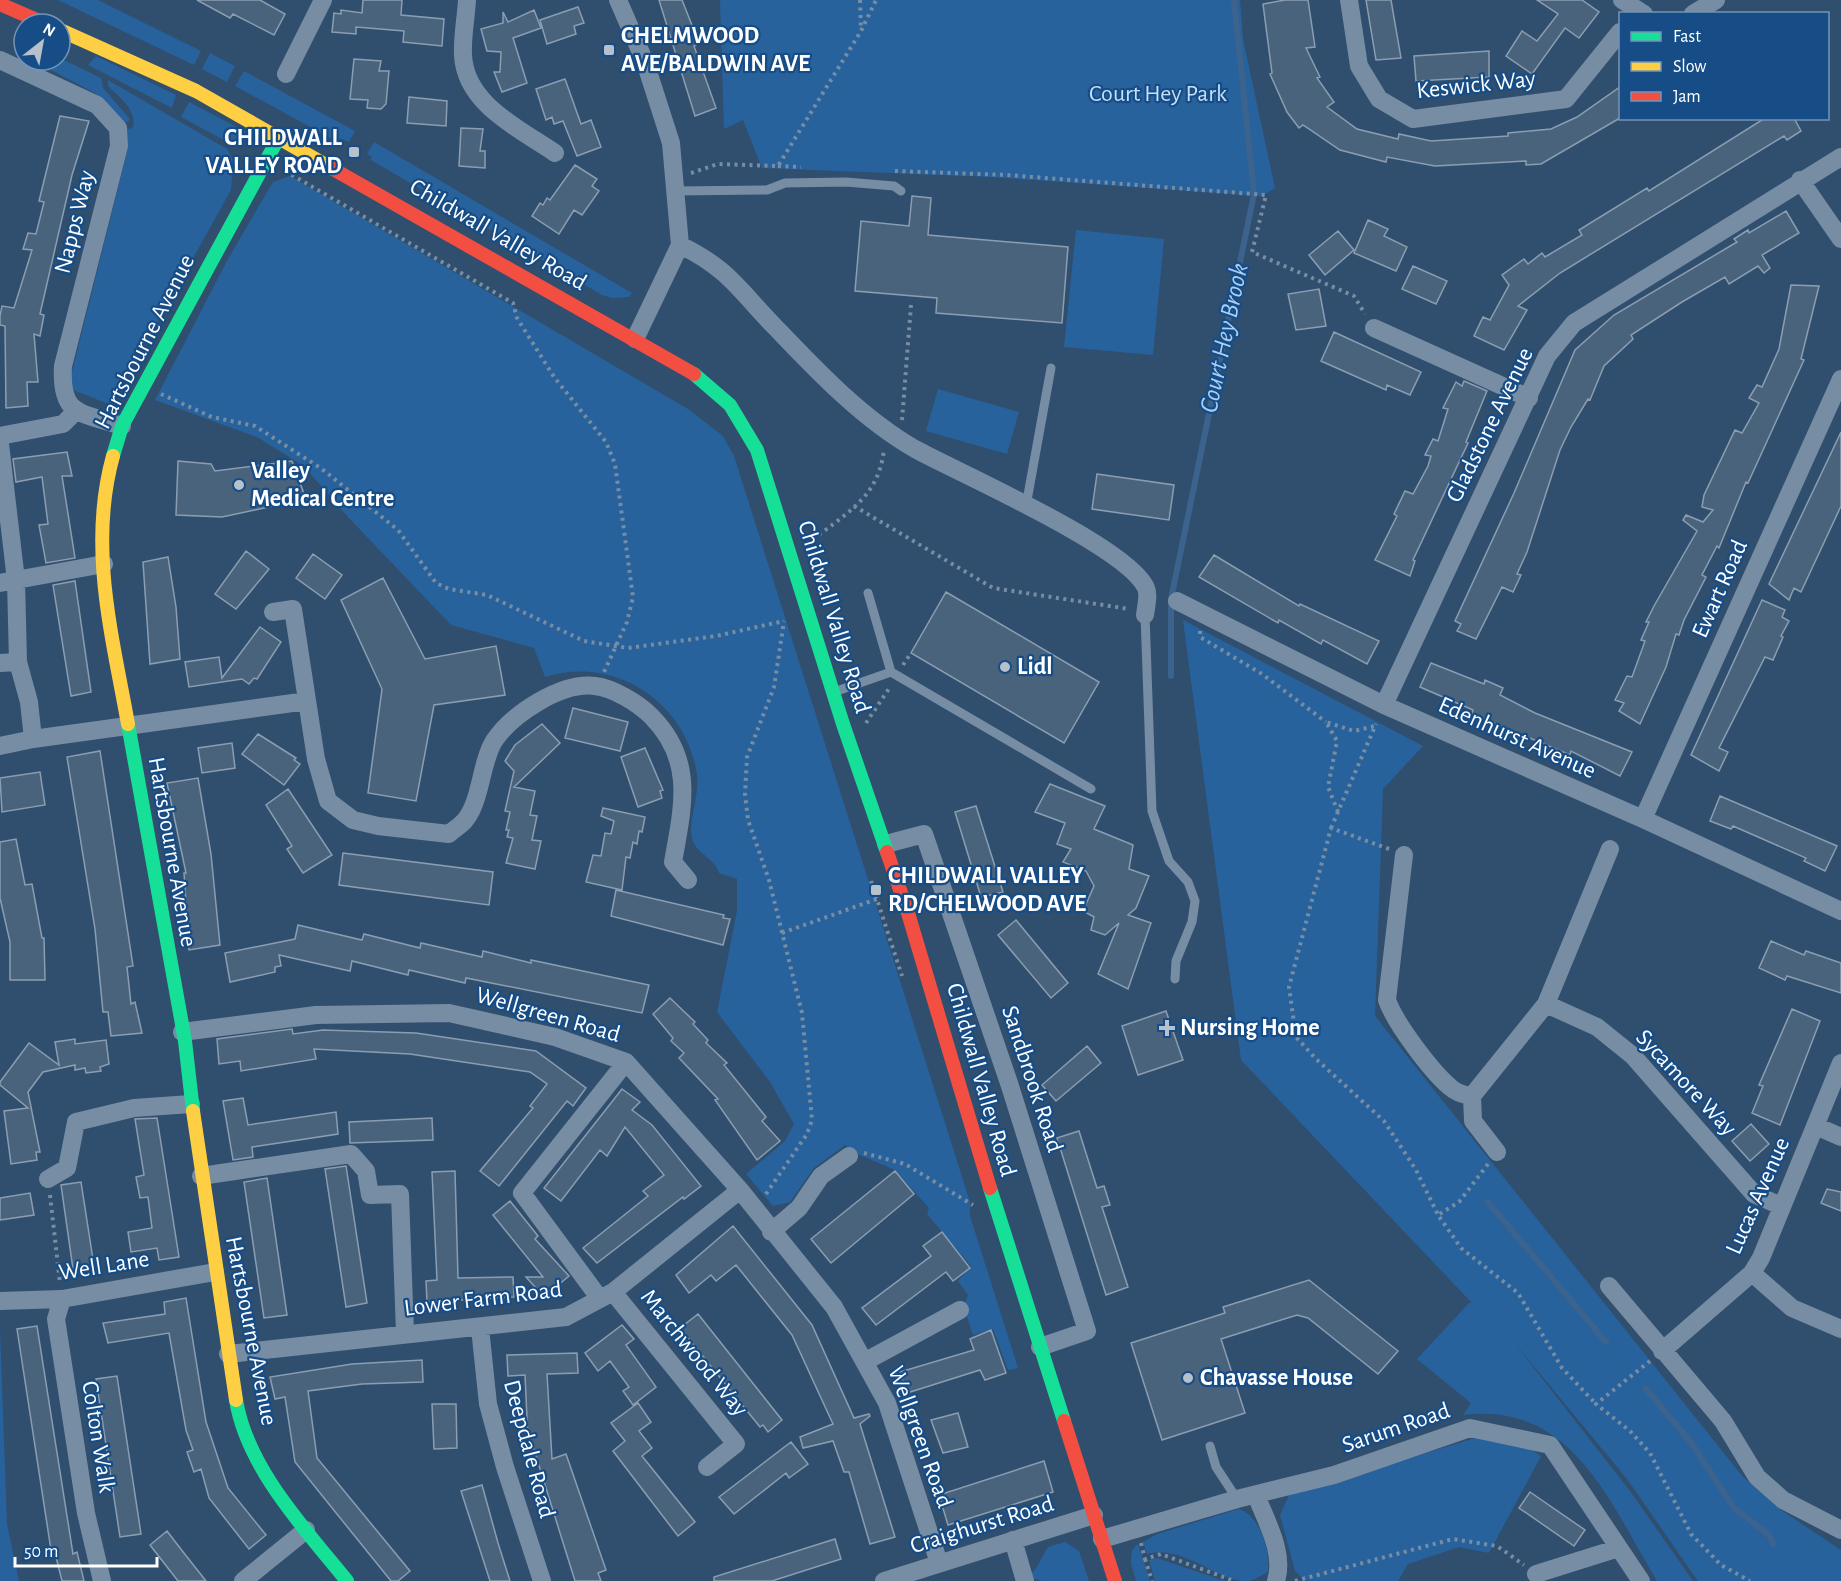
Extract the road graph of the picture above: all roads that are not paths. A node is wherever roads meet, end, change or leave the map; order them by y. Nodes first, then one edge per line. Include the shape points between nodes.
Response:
1 (323, 0) edge
2 (467, 0) edge
3 (618, 0) edge
4 (1349, 0) edge
5 (1622, 0) edge
6 (1716, 0) edge
7 (0, 4) edge
8 (18, 12) edge
9 (1639, 12) edge
10 (1696, 12) edge
11 (1619, 33) edge
12 (72, 35) edge
13 (0, 60) edge
14 (286, 75) dead end
15 (279, 137) junction
16 (555, 153) dead end
17 (1841, 157) edge
18 (1800, 180) junction
19 (675, 185) junction
20 (901, 191) dead end
21 (1841, 239) edge
22 (680, 245) junction
23 (1374, 328) road end
24 (635, 339) junction
25 (1051, 368) dead end
26 (1841, 379) edge
27 (1529, 398) junction
28 (77, 410) junction
29 (122, 426) junction
30 (0, 436) edge
31 (0, 444) edge
32 (1026, 506) junction
33 (104, 564) junction
34 (8, 581) edge
35 (868, 593) dead end
36 (1177, 601) dead end
37 (273, 612) dead end
38 (1145, 615) joint
39 (9, 662) edge
40 (894, 674) junction
41 (833, 692) junction
42 (307, 701) junction
43 (1384, 705) junction
44 (127, 726) junction
45 (33, 739) junction
46 (0, 746) edge
47 (1091, 789) dead end
48 (1642, 819) junction
49 (886, 844) junction
50 (1610, 849) dead end
51 (1404, 855) road end
52 (688, 880) dead end
53 (1841, 911) edge
54 (1175, 979) dead end
55 (1546, 1004) junction
56 (182, 1032) junction
57 (626, 1062) junction
58 (1841, 1063) edge
59 (1472, 1096) junction
60 (191, 1104) junction
61 (1816, 1126) junction
62 (1841, 1137) edge
63 (1497, 1152) road end
64 (849, 1156) road end
65 (201, 1176) junction
66 (48, 1179) road end
67 (740, 1190) junction
68 (1782, 1206) junction
69 (771, 1232) junction
70 (215, 1272) junction
71 (1752, 1272) junction
72 (1609, 1286) dead end
73 (607, 1295) junction
74 (62, 1299) junction
75 (0, 1301) edge
76 (960, 1311) dead end
77 (480, 1328) junction
78 (1841, 1329) edge
79 (405, 1333) junction
80 (1040, 1347) junction
81 (1662, 1352) junction
82 (228, 1354) junction
83 (866, 1361) junction
84 (1210, 1446) dead end
85 (707, 1467) dead end
86 (1256, 1495) junction
87 (1237, 1499) junction
88 (1094, 1515) junction
89 (306, 1530) junction
90 (1841, 1530) edge
91 (1102, 1539) junction
92 (1013, 1540) junction
93 (1619, 1548) junction
94 (939, 1563) junction
95 (1535, 1578) edge
96 (102, 1581) edge
97 (243, 1581) edge
98 (347, 1581) edge
99 (542, 1581) edge
100 (884, 1581) edge
101 (1025, 1581) edge
102 (1115, 1581) edge
103 (1276, 1581) edge
104 (1641, 1581) edge

1 - 14 street
2 - 16 street via 462,54 469,81 492,109
3 - 19 street via 645,62 671,143
4 - 11 street, Keswick Way via 1359,66 1379,99 1413,119 1566,99
5 - 9 street
6 - 10 street
7 - 8 main road
12 - 15 main road, Childwall Valley Road via 196,91
13 - 28 street, Napps Way via 97,105 118,128 119,146 63,366 62,393
15 - 24 main road, Childwall Valley Road
15 - 29 main road, Hartsbourne Avenue
17 - 18 street, Gladstone Avenue
18 - 21 street
18 - 27 street, Gladstone Avenue via 1575,323 1547,356
19 - 20 lane via 766,190 785,183 846,182 894,186
19 - 22 street
22 - 24 street
22 - 32 street via 727,273 777,330 869,420
23 - 27 street
24 - 41 main road, Childwall Valley Road via 698,376 724,398 741,420 757,450
25 - 32 lane
26 - 48 street, Ewart Road
27 - 43 street, Gladstone Avenue
28 - 29 street
28 - 30 street via 63,424
29 - 33 main road, Hartsbourne Avenue via 102,514
31 - 34 street
32 - 38 street via 1122,561 1148,591
33 - 34 street
33 - 44 main road, Hartsbourne Avenue via 102,577
34 - 39 street
35 - 40 lane
36 - 43 street, Edenhurst Avenue
37 - 42 street via 293,609
38 - 54 lane via 1152,811 1169,861 1188,882 1195,902 1192,922 1176,961
39 - 45 street via 29,702
40 - 41 lane
40 - 47 lane
41 - 49 main road, Childwall Valley Road
42 - 44 street
42 - 52 street via 316,759 328,801 353,820 449,834 467,818 494,742 516,718 544,697 598,686 622,696 665,730 678,753 683,792 673,862
43 - 48 street, Edenhurst Avenue
44 - 45 street
44 - 56 main road, Hartsbourne Avenue
45 - 46 street
48 - 53 street, Edenhurst Avenue
49 - 80 main road, Childwall Valley Road
49 - 80 street, Sandbrook Road via 924,834 1009,1083 1087,1331
50 - 55 street
51 - 59 street via 1387,1000 1398,1024 1451,1088
55 - 59 street
55 - 68 street, Sycamore Way via 1597,1028 1633,1056 1754,1194
56 - 57 street, Wellgreen Road via 316,1015 449,1013 555,1037
56 - 60 main road, Hartsbourne Avenue
57 - 67 street, Wellgreen Road
57 - 73 street via 522,1193
58 - 61 street, Lucas Avenue
59 - 63 street via 1473,1121
60 - 65 main road, Hartsbourne Avenue
60 - 66 street via 134,1108 76,1122 67,1168
61 - 62 street
61 - 68 street, Lucas Avenue
64 - 69 street via 820,1176 799,1208
65 - 70 main road, Hartsbourne Avenue
65 - 79 street via 351,1154 366,1171 370,1195 399,1194
67 - 69 street, Wellgreen Road
67 - 73 street, Lower Farm Road
68 - 71 street, Lucas Avenue
69 - 83 street, Wellgreen Road via 834,1307
70 - 74 street, Well Lane
70 - 82 main road, Hartsbourne Avenue
71 - 78 street via 1792,1308
71 - 81 street, Lucas Avenue
72 - 81 street
73 - 77 street, Lower Farm Road via 566,1317
73 - 85 street, Marchwood Way via 736,1444
74 - 75 street, Well Lane
74 - 96 street, Colton Walk via 56,1319 86,1514
76 - 83 street, Wellgreen Road
77 - 79 street, Lower Farm Road
77 - 99 street, Deepdale Road via 488,1404
79 - 82 street, Lower Farm Road
80 - 88 main road, Childwall Valley Road
81 - 90 street via 1723,1421 1756,1477 1783,1500
82 - 89 main road, Hartsbourne Avenue via 237,1405 253,1456
83 - 94 street, Wellgreen Road via 887,1403
84 - 87 lane via 1216,1467
86 - 87 street, Sarum Road
86 - 93 street, Sarum Road via 1334,1475 1470,1428 1550,1445
86 - 103 street via 1277,1550
87 - 91 street, Sarum Road
88 - 91 main road, Childwall Valley Road
88 - 92 street, Craighurst Road
89 - 97 street
89 - 98 main road, Hartsbourne Avenue
91 - 102 main road, Childwall Valley Road
92 - 94 street, Craighurst Road
92 - 101 street
93 - 95 street
93 - 104 street, Sarum Road
94 - 100 street, Craighurst Road

